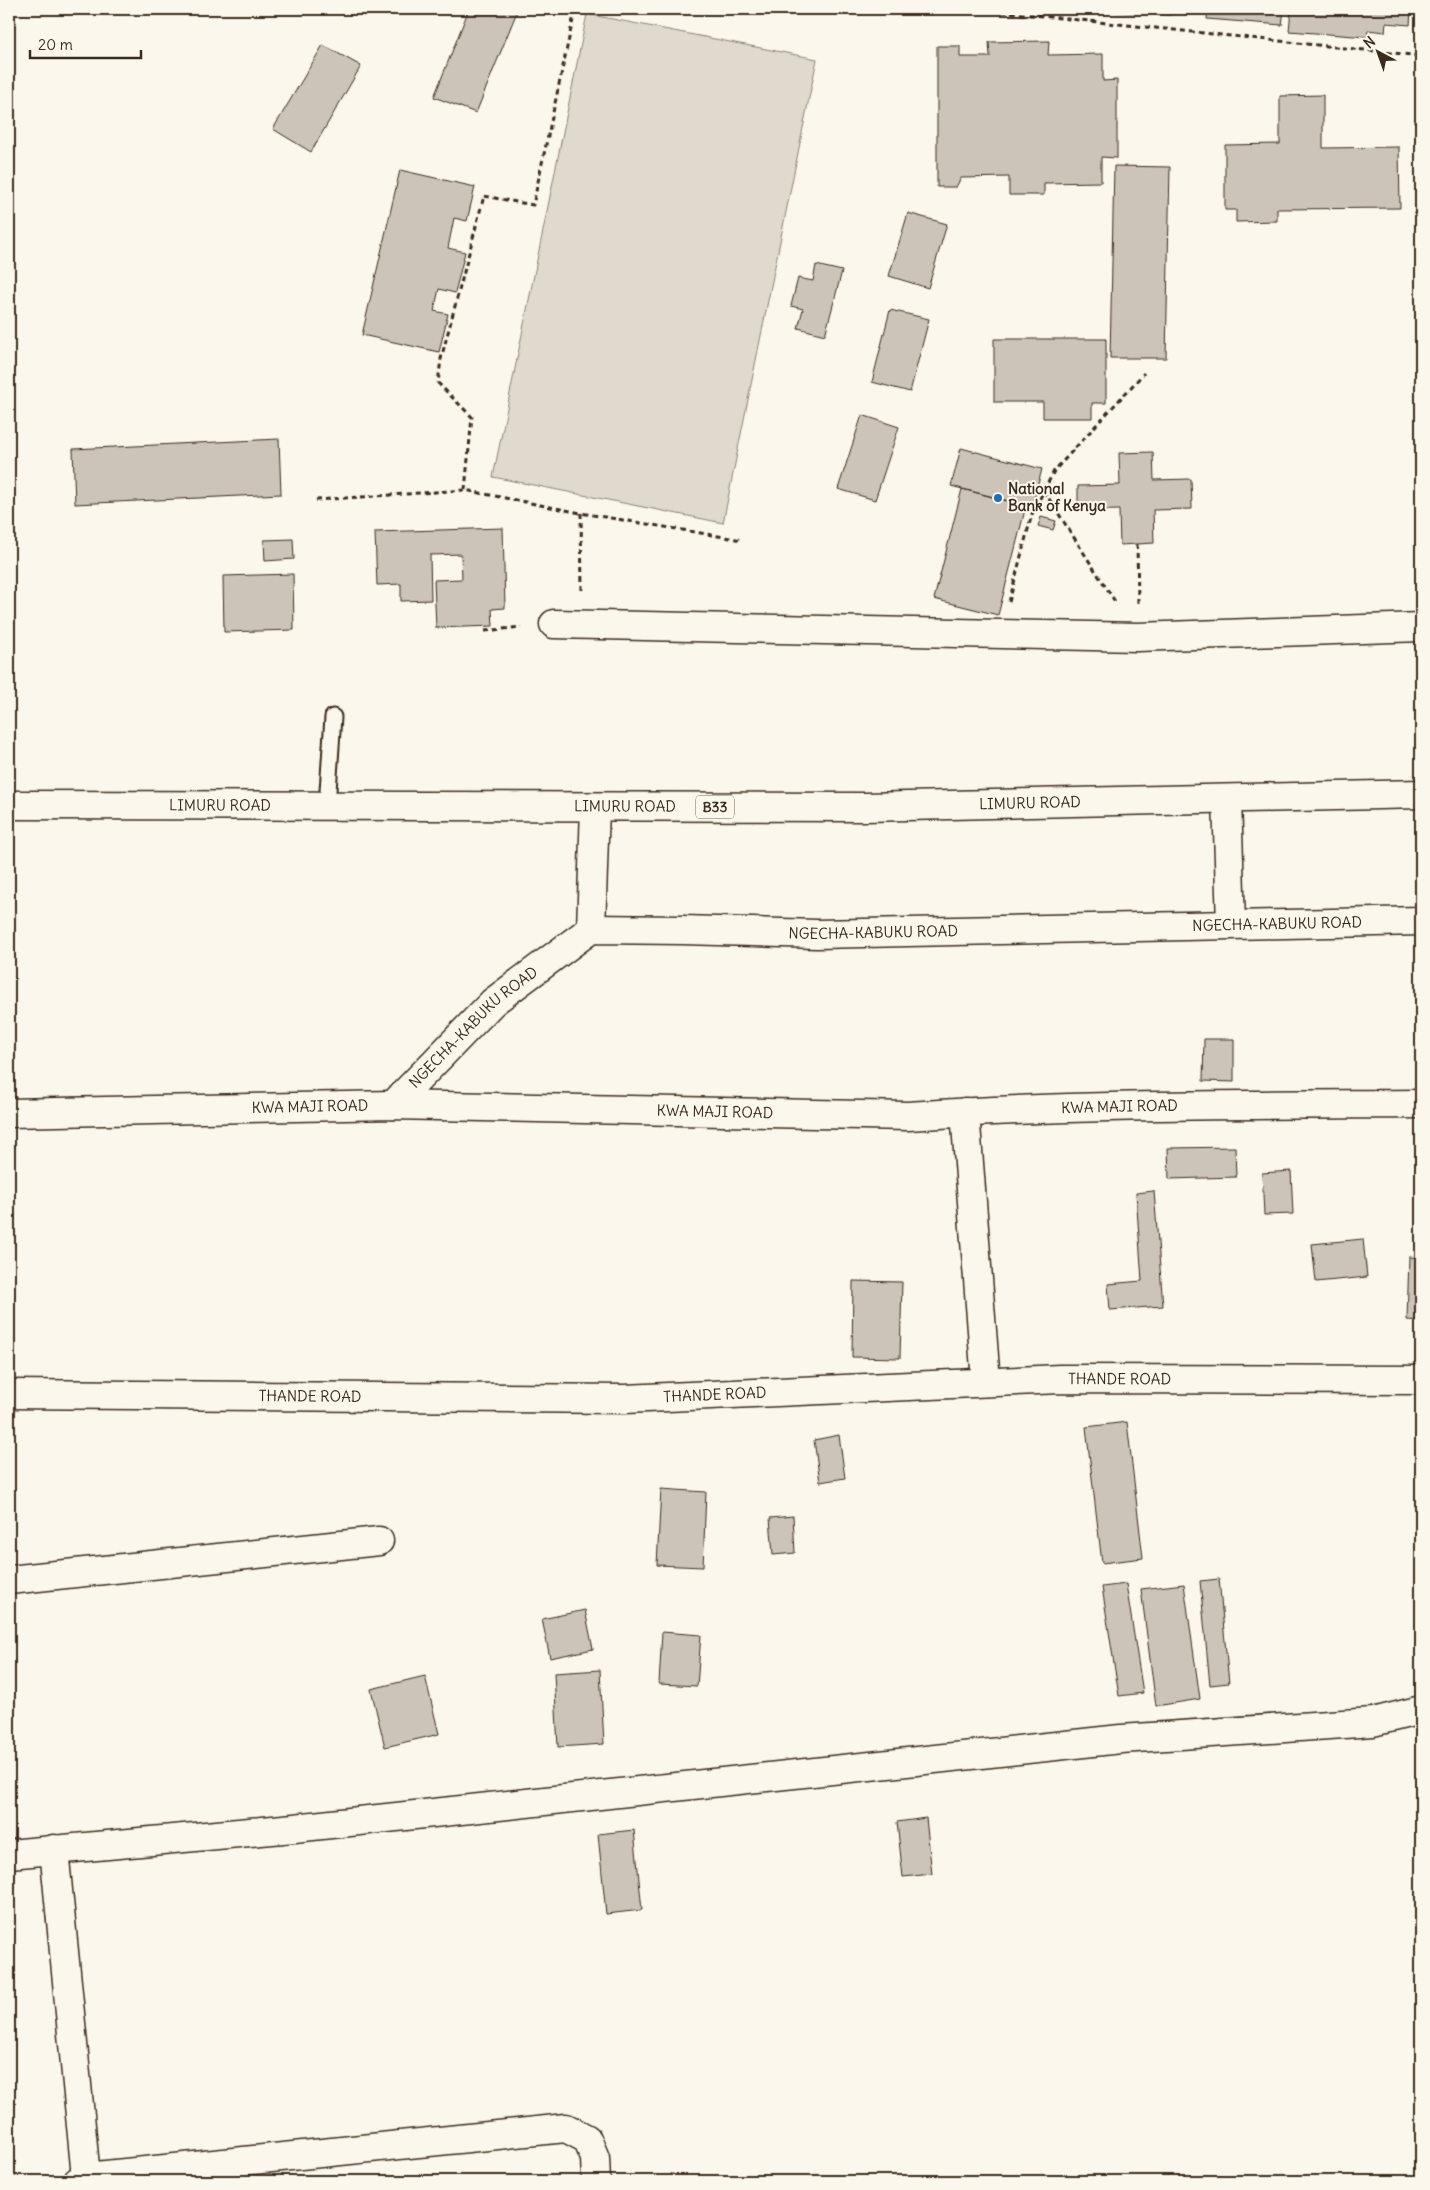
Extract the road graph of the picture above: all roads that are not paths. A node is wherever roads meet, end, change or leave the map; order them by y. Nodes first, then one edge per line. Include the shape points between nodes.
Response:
1 (554, 624) dead end
2 (1421, 627) edge
3 (333, 717) dead end
4 (1421, 794) edge
5 (1227, 799) junction
6 (9, 805) edge
7 (327, 806) junction
8 (596, 807) junction
9 (1421, 921) edge
10 (1231, 924) junction
11 (591, 929) junction
12 (1421, 1104) edge
13 (393, 1105) junction
14 (965, 1112) junction
15 (9, 1113) edge
16 (1421, 1380) edge
17 (986, 1382) junction
18 (9, 1394) edge
19 (379, 1541) dead end
20 (9, 1580) edge
21 (1421, 1710) edge
22 (54, 1849) junction
23 (9, 1854) edge
24 (82, 2179) edge
25 (596, 2181) edge

1 - 2 main road via 1138,637
3 - 7 lane
4 - 5 main road, LIMURU ROAD / B33
5 - 8 main road, LIMURU ROAD / B33 via 865,808
5 - 10 main road
6 - 7 main road, LIMURU ROAD / B33
7 - 8 main road, LIMURU ROAD / B33
8 - 11 main road
9 - 10 main road, NGECHA-KABUKU ROAD
10 - 11 main road, NGECHA-KABUKU ROAD via 817,934
11 - 13 main road, NGECHA-KABUKU ROAD via 494,1002
12 - 14 main road, KWA MAJI ROAD
13 - 14 main road, KWA MAJI ROAD via 908,1116
13 - 15 main road, KWA MAJI ROAD
14 - 17 main road
16 - 17 main road, THANDE ROAD via 1060,1379
17 - 18 main road, THANDE ROAD via 625,1399
19 - 20 main road
21 - 22 main road via 1373,1722 1121,1739 294,1828
22 - 23 main road
22 - 24 main road
24 - 25 main road via 566,2128 587,2139 595,2158

